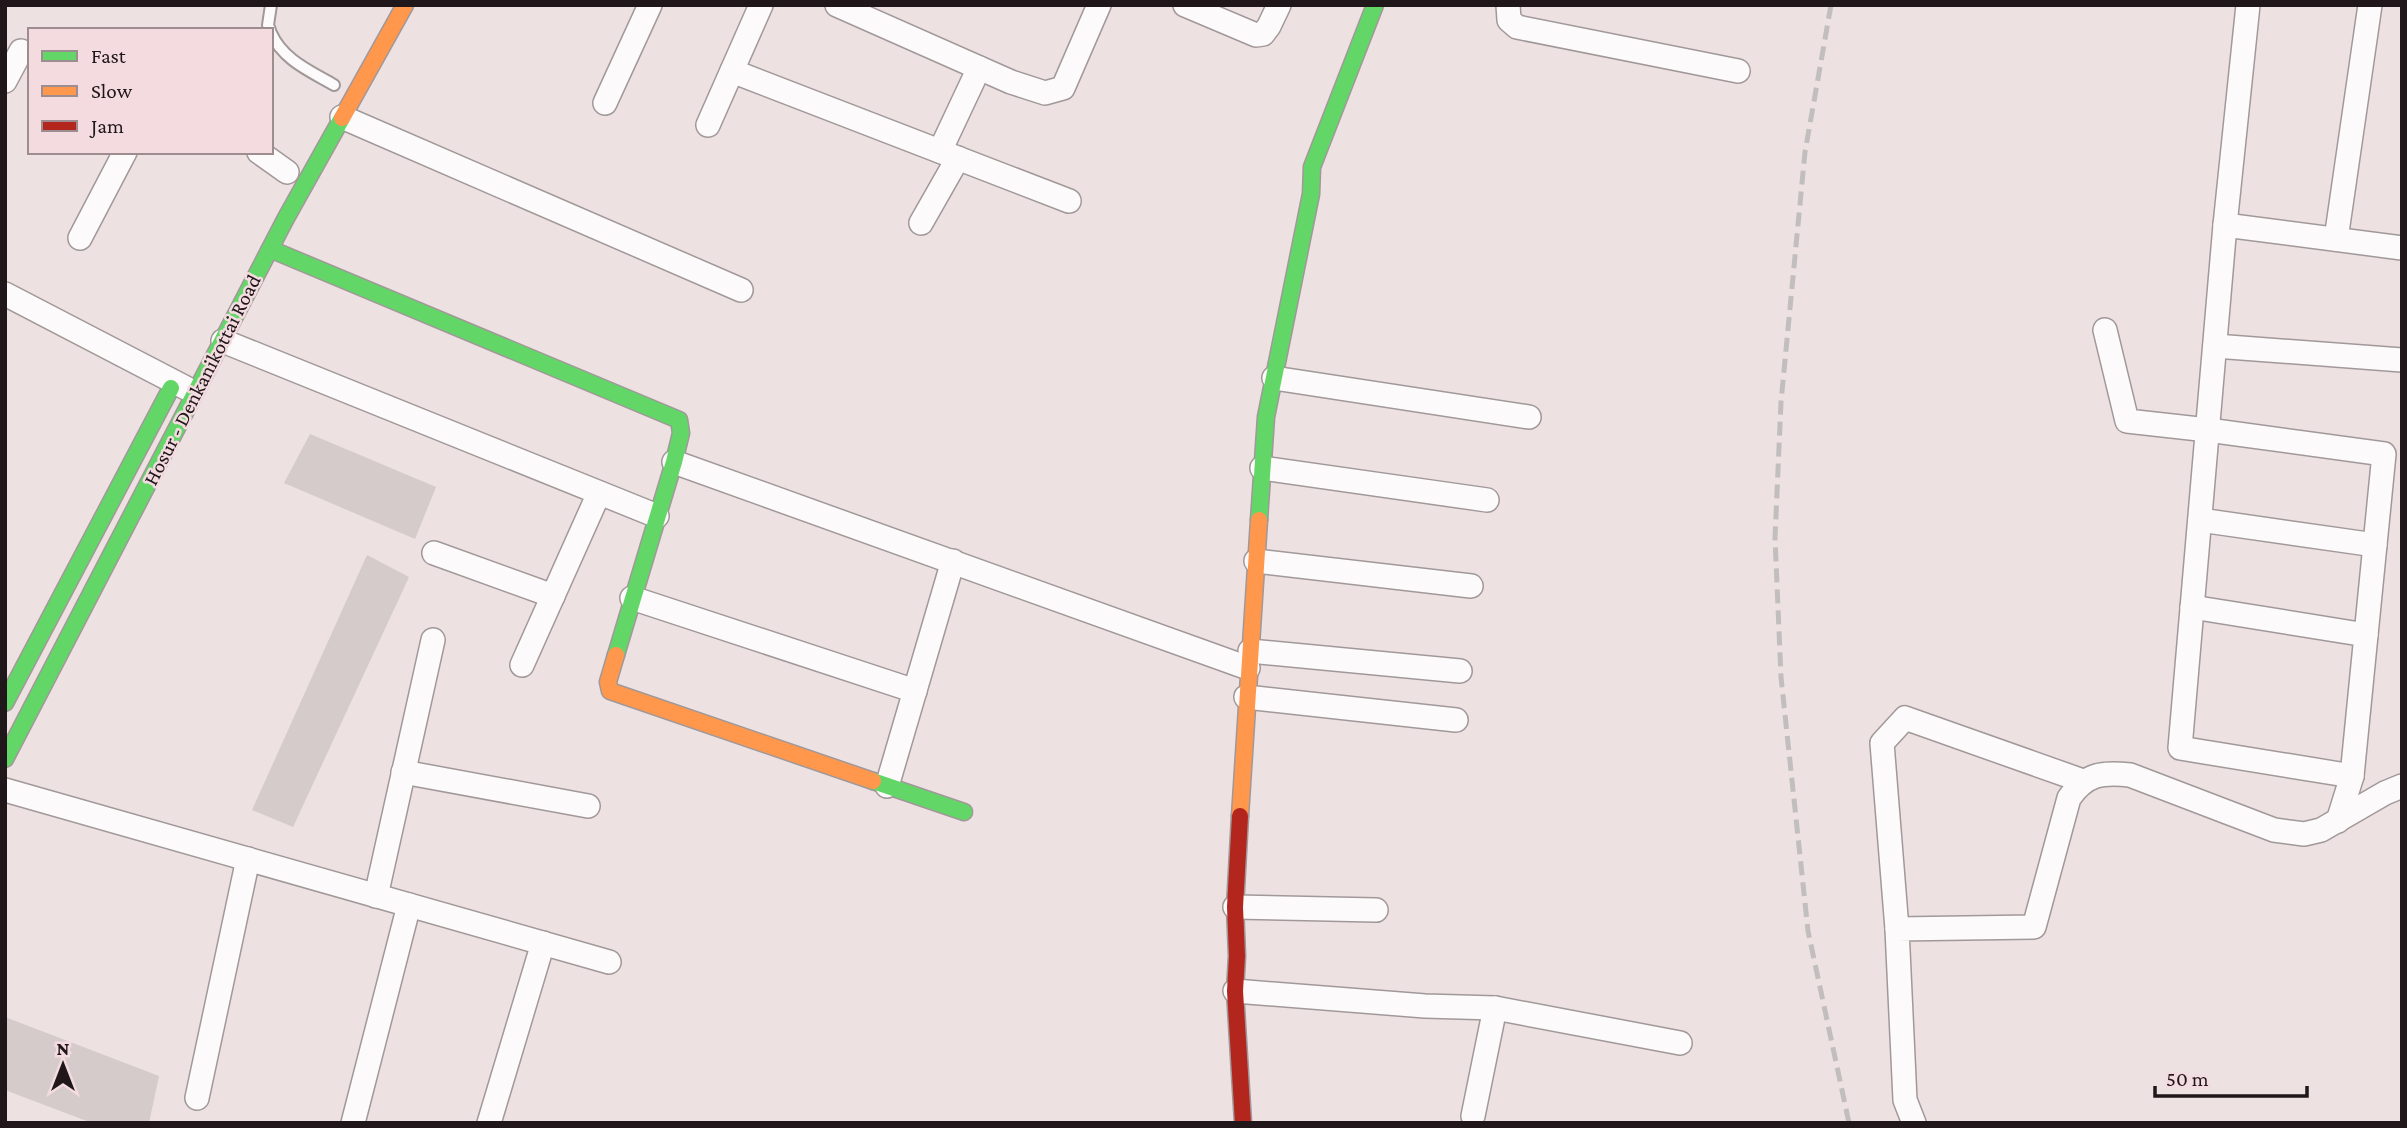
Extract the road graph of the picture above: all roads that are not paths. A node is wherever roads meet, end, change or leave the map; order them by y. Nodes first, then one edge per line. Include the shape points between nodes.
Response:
1 (271, 5) edge
2 (405, 5) edge
3 (650, 5) edge
4 (761, 5) edge
5 (837, 5) edge
6 (1099, 5) edge
7 (1185, 5) edge
8 (1279, 5) edge
9 (1375, 5) edge
10 (1508, 5) edge
11 (2248, 5) edge
12 (2370, 5) edge
13 (270, 28) edge
14 (273, 36) edge
15 (19, 51) edge
16 (979, 68) junction
17 (732, 71) junction
18 (1738, 71) dead end
19 (5, 81) edge
20 (335, 85) dead end
21 (605, 103) dead end
22 (342, 117) junction
23 (709, 125) dead end
24 (124, 154) edge
25 (263, 154) edge
26 (949, 155) junction
27 (287, 172) dead end
28 (1069, 201) dead end
29 (921, 222) dead end
30 (2225, 225) junction
31 (80, 238) dead end
32 (2336, 239) junction
33 (2402, 248) edge
34 (270, 249) junction
35 (741, 290) dead end
36 (5, 294) edge
37 (2105, 330) dead end
38 (223, 341) junction
39 (2215, 346) junction
40 (2402, 360) edge
41 (177, 377) junction
42 (1274, 378) junction
43 (196, 393) junction
44 (1529, 416) dead end
45 (2208, 430) junction
46 (674, 462) junction
47 (1262, 468) junction
48 (599, 493) junction
49 (1487, 500) dead end
50 (657, 516) junction
51 (2200, 520) junction
52 (2375, 545) junction
53 (434, 553) dead end
54 (953, 561) junction
55 (1256, 561) junction
56 (1471, 586) dead end
57 (553, 596) junction
58 (632, 598) junction
59 (2192, 607) junction
60 (2366, 635) junction
61 (433, 640) dead end
62 (1249, 660) junction
63 (522, 665) dead end
64 (1460, 671) dead end
65 (915, 691) junction
66 (1246, 697) junction
67 (5, 703) edge
68 (1456, 720) dead end
69 (8, 748) edge
70 (403, 772) junction
71 (2352, 776) junction
72 (2083, 781) junction
73 (887, 786) junction
74 (2402, 786) edge
75 (5, 790) edge
76 (588, 806) dead end
77 (964, 812) dead end
78 (2339, 821) junction
79 (248, 859) junction
80 (376, 896) junction
81 (409, 905) junction
82 (1235, 907) junction
83 (1376, 910) dead end
84 (1897, 929) junction
85 (543, 943) junction
86 (609, 962) dead end
87 (1235, 991) junction
88 (1495, 1008) junction
89 (1680, 1043) dead end
90 (197, 1098) dead end
91 (1473, 1116) dead end
92 (353, 1123) edge
93 (489, 1123) edge
94 (1243, 1123) edge
95 (1914, 1123) edge

1 - 13 lane
2 - 22 street, Hosur - Denkanikottai Road
3 - 21 street
4 - 17 street
5 - 16 street
6 - 16 street via 1063,88 1045,93
7 - 8 street via 1256,35 1263,34
9 - 42 street via 1312,167 1311,194
10 - 18 street via 1509,20 1517,27
11 - 30 street
12 - 32 street
14 - 20 lane via 291,59
15 - 19 street
16 - 26 street
17 - 23 street
17 - 26 street
22 - 34 street, Hosur - Denkanikottai Road
22 - 35 street
24 - 31 street
25 - 27 street
26 - 28 street
26 - 29 street
30 - 32 street
30 - 39 street
32 - 33 street
34 - 38 street, Hosur - Denkanikottai Road
34 - 46 street via 673,416 682,426
36 - 41 street
37 - 45 street via 2127,421
38 - 43 street, Hosur - Denkanikottai Road
38 - 48 street
39 - 40 street
39 - 45 street
41 - 43 street
41 - 67 street, Hosur - Denkanikottai Road
42 - 44 street
42 - 47 street
43 - 69 street, Hosur - Denkanikottai Road
45 - 51 street
45 - 52 street via 2384,454
46 - 50 street
46 - 54 street
47 - 49 street
47 - 55 street
48 - 50 street
48 - 57 street
50 - 58 street
51 - 52 street
51 - 59 street
52 - 60 street
53 - 57 street
54 - 62 street
54 - 65 street
55 - 56 street
55 - 62 street
57 - 63 street
58 - 65 street
58 - 73 street via 608,681 613,694
59 - 60 street
59 - 71 street via 2180,748
60 - 71 street
61 - 70 street
62 - 64 street
62 - 66 street
65 - 73 street
66 - 68 street
66 - 82 street
70 - 76 street
70 - 80 street
71 - 78 street
72 - 78 street via 2111,773 2130,775 2290,833 2321,830
72 - 84 street via 2069,798 2034,927
72 - 84 street via 1905,718 1882,743
73 - 77 street
74 - 78 street
75 - 79 street
79 - 80 street
79 - 90 street
80 - 81 street
81 - 85 street
81 - 92 street
82 - 83 street
82 - 87 street
84 - 95 street via 1905,1100
85 - 86 street
85 - 93 street
87 - 88 street
87 - 94 street
88 - 89 street
88 - 91 street

